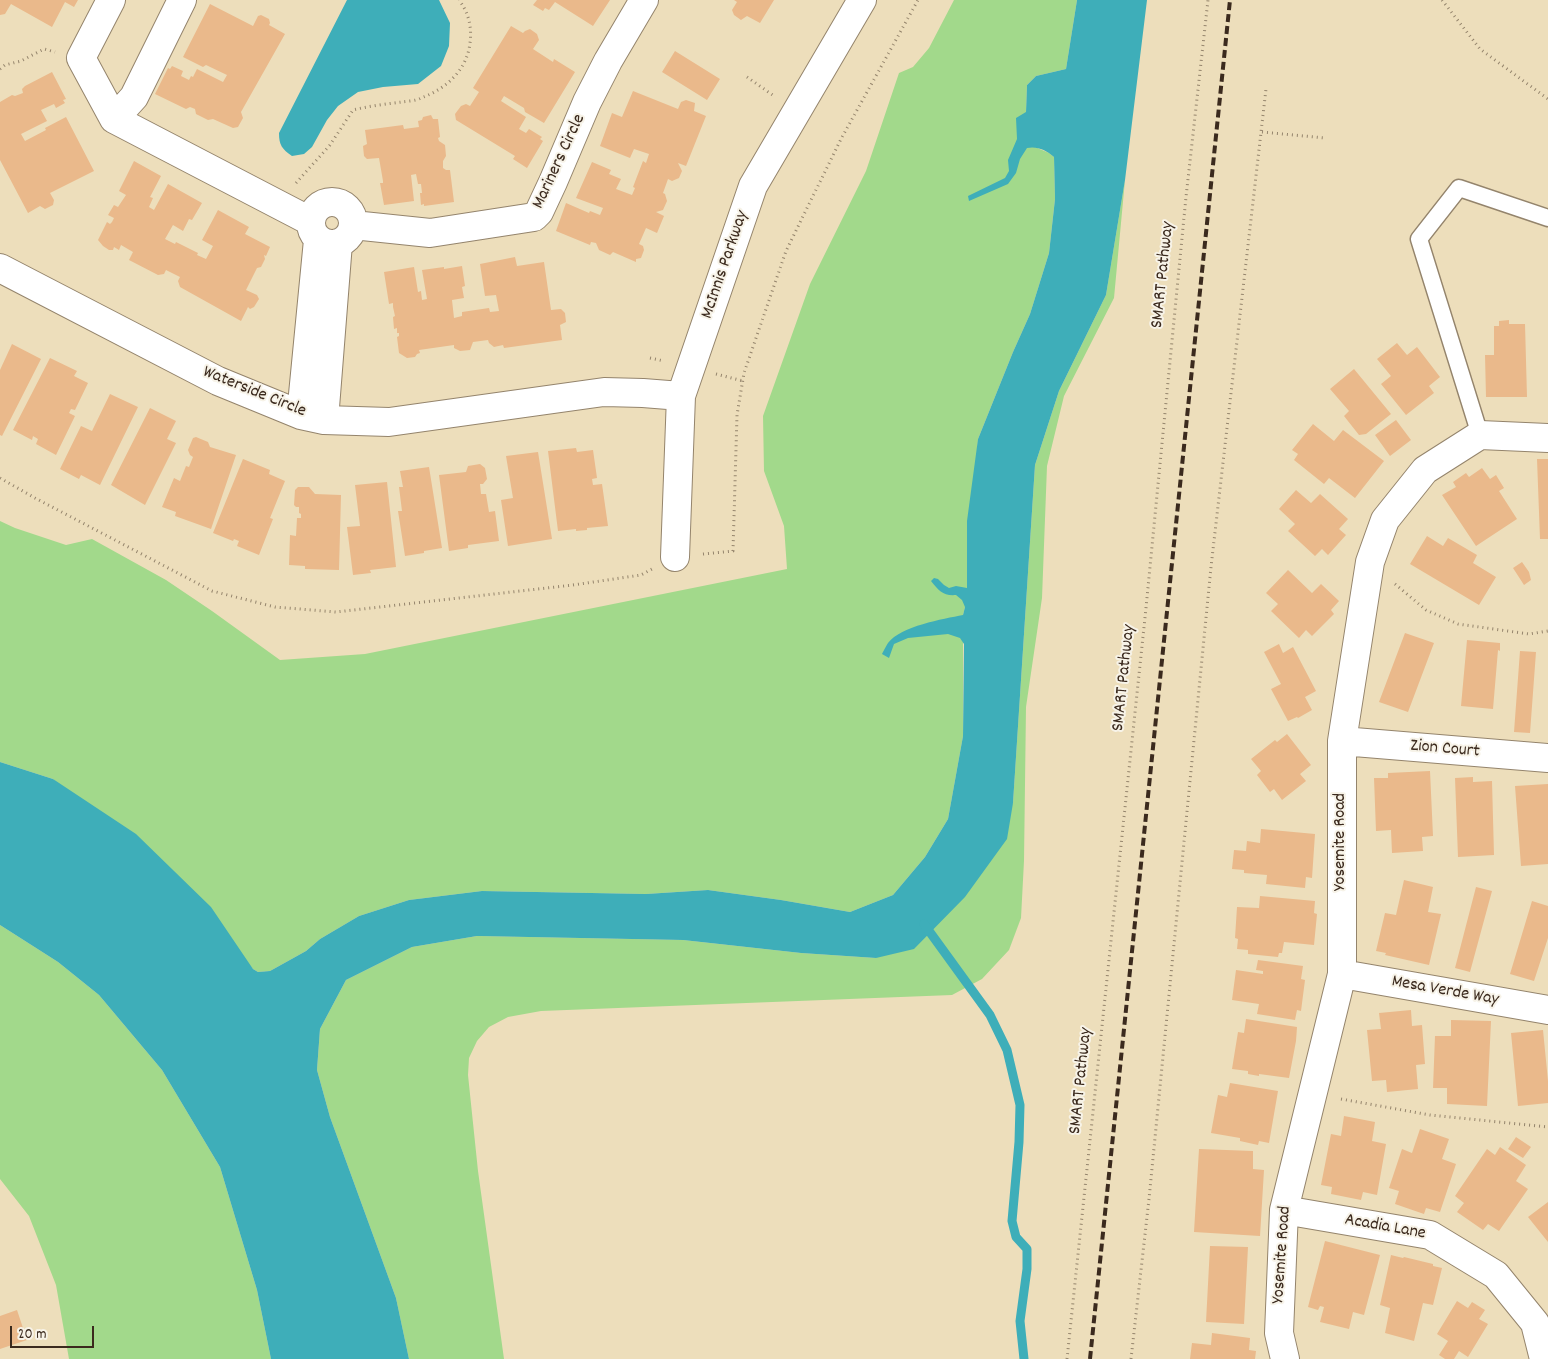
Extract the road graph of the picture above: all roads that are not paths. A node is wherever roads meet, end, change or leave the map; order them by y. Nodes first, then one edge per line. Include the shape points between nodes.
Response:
1 (111, 0) edge
2 (182, 0) edge
3 (644, 0) edge
4 (862, 0) edge
5 (114, 119) junction
6 (1548, 218) edge
7 (330, 232) junction
8 (0, 268) edge
9 (681, 396) junction
10 (313, 418) junction
11 (1480, 434) junction
12 (1548, 438) edge
13 (675, 557) road end
14 (1342, 741) junction
15 (1548, 758) edge
16 (1342, 974) junction
17 (1548, 1010) edge
18 (1284, 1210) junction
19 (1284, 1359) edge
20 (1544, 1359) edge

1 - 5 street via 81,58
2 - 5 street via 134,97
3 - 7 street, Mariners Circle via 608,61 534,217 430,233
4 - 9 street, McInnis Parkway via 753,186
5 - 7 street, Mariners Circle
6 - 11 lane via 1459,188 1419,239
7 - 10 street
8 - 10 street, Waterside Circle via 218,381
9 - 10 street, Waterside Circle via 604,392 389,422
9 - 13 street, McInnis Parkway
11 - 12 street
11 - 14 street, Yosemite Road via 1425,470 1385,520 1370,562
14 - 15 street, Zion Court
14 - 16 street, Yosemite Road
16 - 17 street, Mesa Verde Way
16 - 18 street, Yosemite Road
18 - 19 street, Yosemite Road via 1279,1333
18 - 20 street, Acadia Lane via 1430,1234 1496,1275 1535,1324

